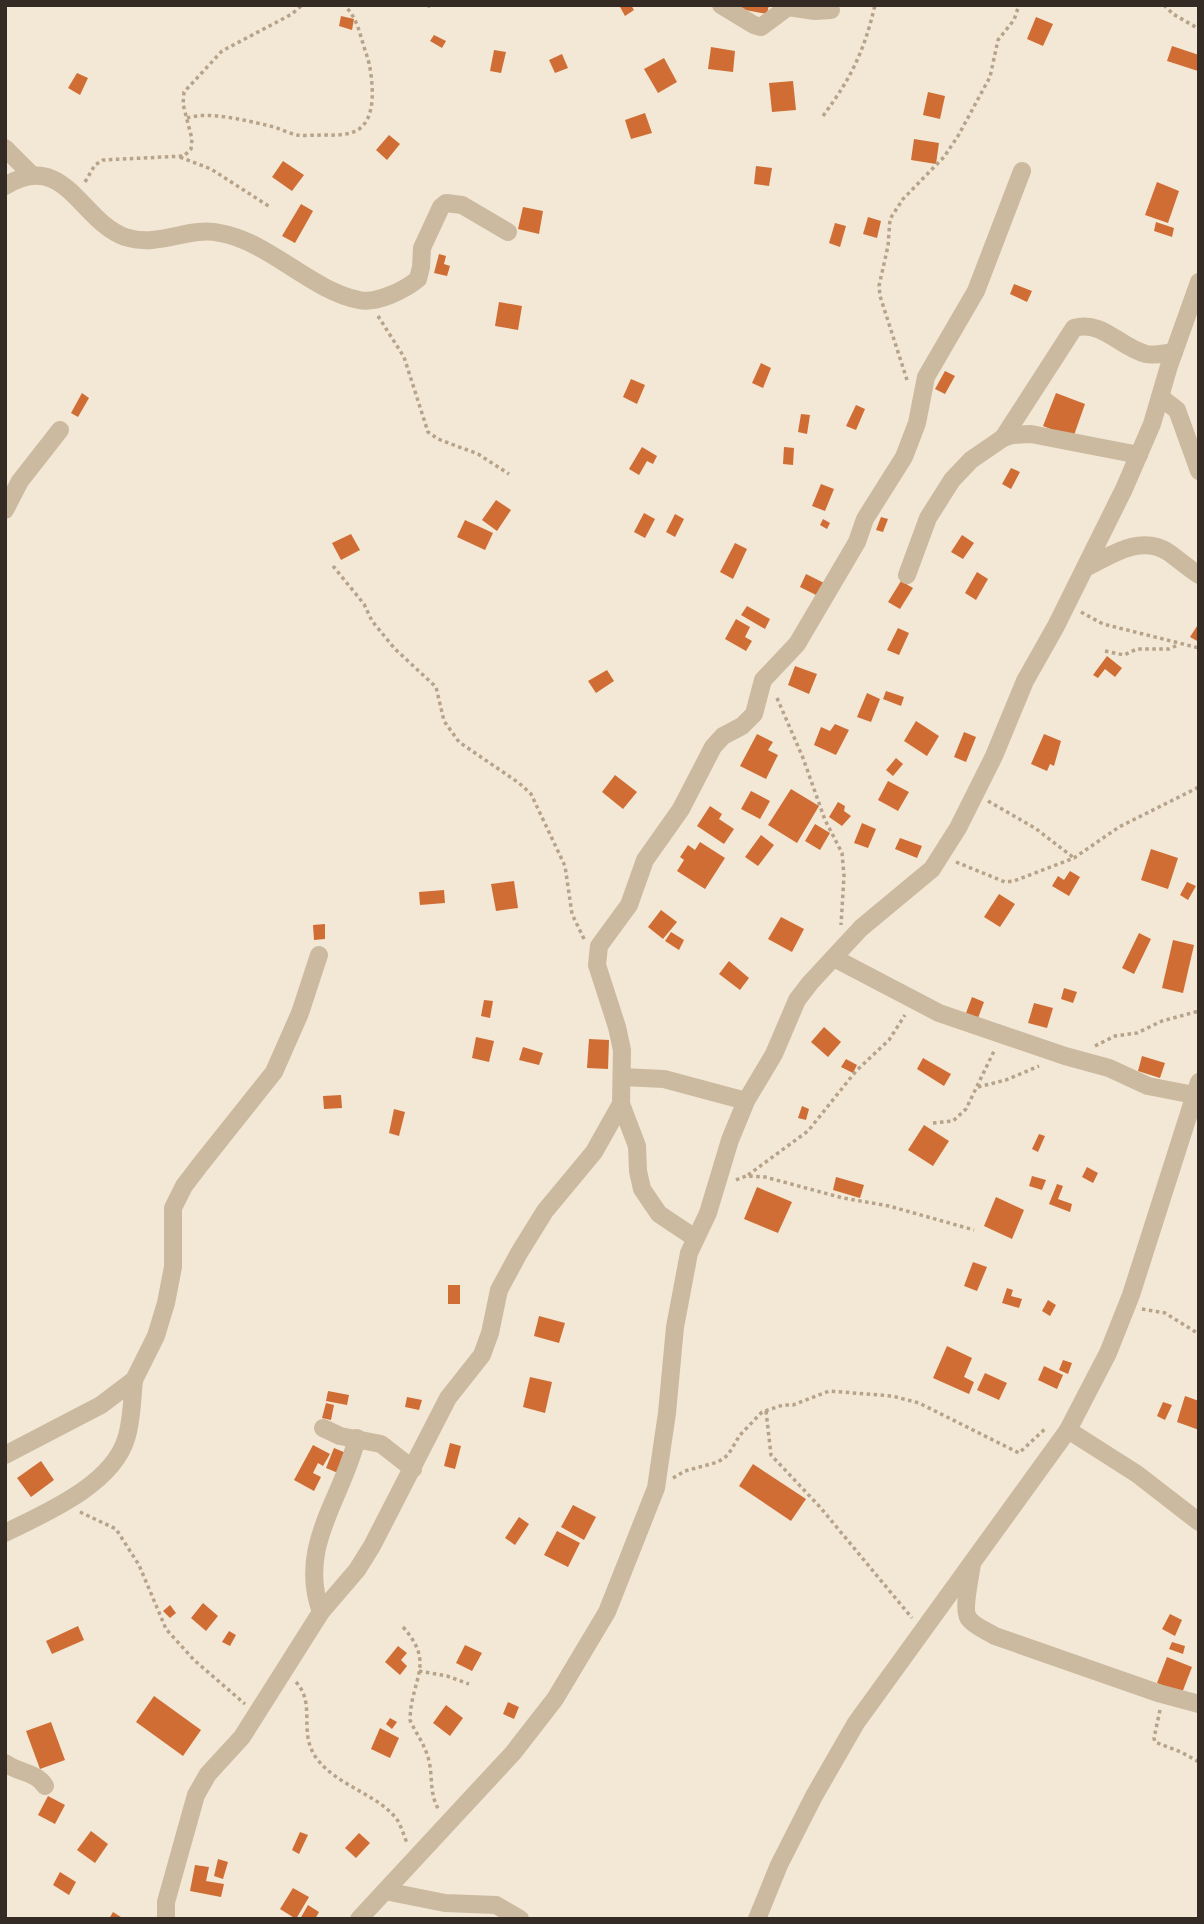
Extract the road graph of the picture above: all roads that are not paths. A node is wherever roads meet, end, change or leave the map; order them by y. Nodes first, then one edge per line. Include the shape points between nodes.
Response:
1 (721, 5) edge
2 (831, 10) dead end
3 (5, 148) edge
4 (1023, 171) dead end
5 (32, 175) junction
6 (5, 186) edge
7 (508, 232) dead end
8 (1199, 282) edge
9 (1174, 352) junction
10 (1160, 397) junction
11 (60, 430) dead end
12 (1003, 438) junction
13 (1139, 455) junction
14 (1199, 471) edge
15 (5, 510) edge
16 (1085, 568) junction
17 (907, 575) dead end
18 (1199, 575) edge
19 (839, 953) junction
20 (319, 955) dead end
21 (622, 1077) junction
22 (1197, 1092) edge
23 (746, 1101) junction
24 (621, 1104) junction
25 (695, 1238) junction
26 (135, 1380) junction
27 (1061, 1427) junction
28 (323, 1429) dead end
29 (357, 1438) junction
30 (5, 1455) edge
31 (413, 1469) junction
32 (1199, 1522) edge
33 (5, 1533) edge
34 (973, 1560) junction
35 (321, 1612) junction
36 (1199, 1704) edge
37 (5, 1763) edge
38 (45, 1787) dead end
39 (386, 1891) junction
40 (166, 1919) edge
41 (359, 1919) edge
42 (520, 1919) edge
43 (757, 1919) edge

1 - 2 street via 761,27 788,7
3 - 5 street
4 - 21 street via 976,291 926,377 917,423 904,457 865,519 858,542 797,644 760,687 754,714 716,742 681,809 645,860 629,905 599,946 597,965 621,1043
5 - 6 street
5 - 7 street via 60,183 123,236 163,240 197,232 230,235 360,300 379,298 418,279 422,248 446,203 462,205
8 - 9 street
9 - 10 street
9 - 12 street via 1147,354 1099,327 1074,328
10 - 13 street
10 - 14 street via 1177,410
11 - 15 street via 20,481
12 - 13 street via 1031,433
12 - 17 street via 951,480 928,518
13 - 16 street
16 - 18 street via 1125,548 1146,544 1166,551
16 - 19 street via 942,855
19 - 22 street via 939,1013 1109,1068 1148,1086
19 - 23 street via 797,1000 774,1054
20 - 26 street via 274,1072 184,1186 173,1208 173,1267 166,1303
21 - 23 street via 664,1079
21 - 24 street
22 - 27 street via 1108,1353
23 - 25 street
24 - 25 street via 636,1140 646,1197 659,1214
24 - 31 street via 594,1152 545,1211 519,1253 499,1290 482,1355 448,1398
25 - 39 street via 675,1327 656,1488 607,1612 555,1699 513,1753
26 - 30 street via 102,1405
26 - 33 street via 126,1440 104,1475
27 - 32 street via 1137,1474
27 - 34 street
28 - 29 street
29 - 31 street via 381,1444
29 - 35 street via 315,1550 312,1570
31 - 35 street via 357,1570
34 - 36 street via 966,1607 970,1621 995,1636
34 - 43 street via 856,1723 779,1865
35 - 40 street via 258,1714 196,1795 166,1902
37 - 38 street via 40,1779
39 - 41 street
39 - 42 street via 445,1903 496,1905

